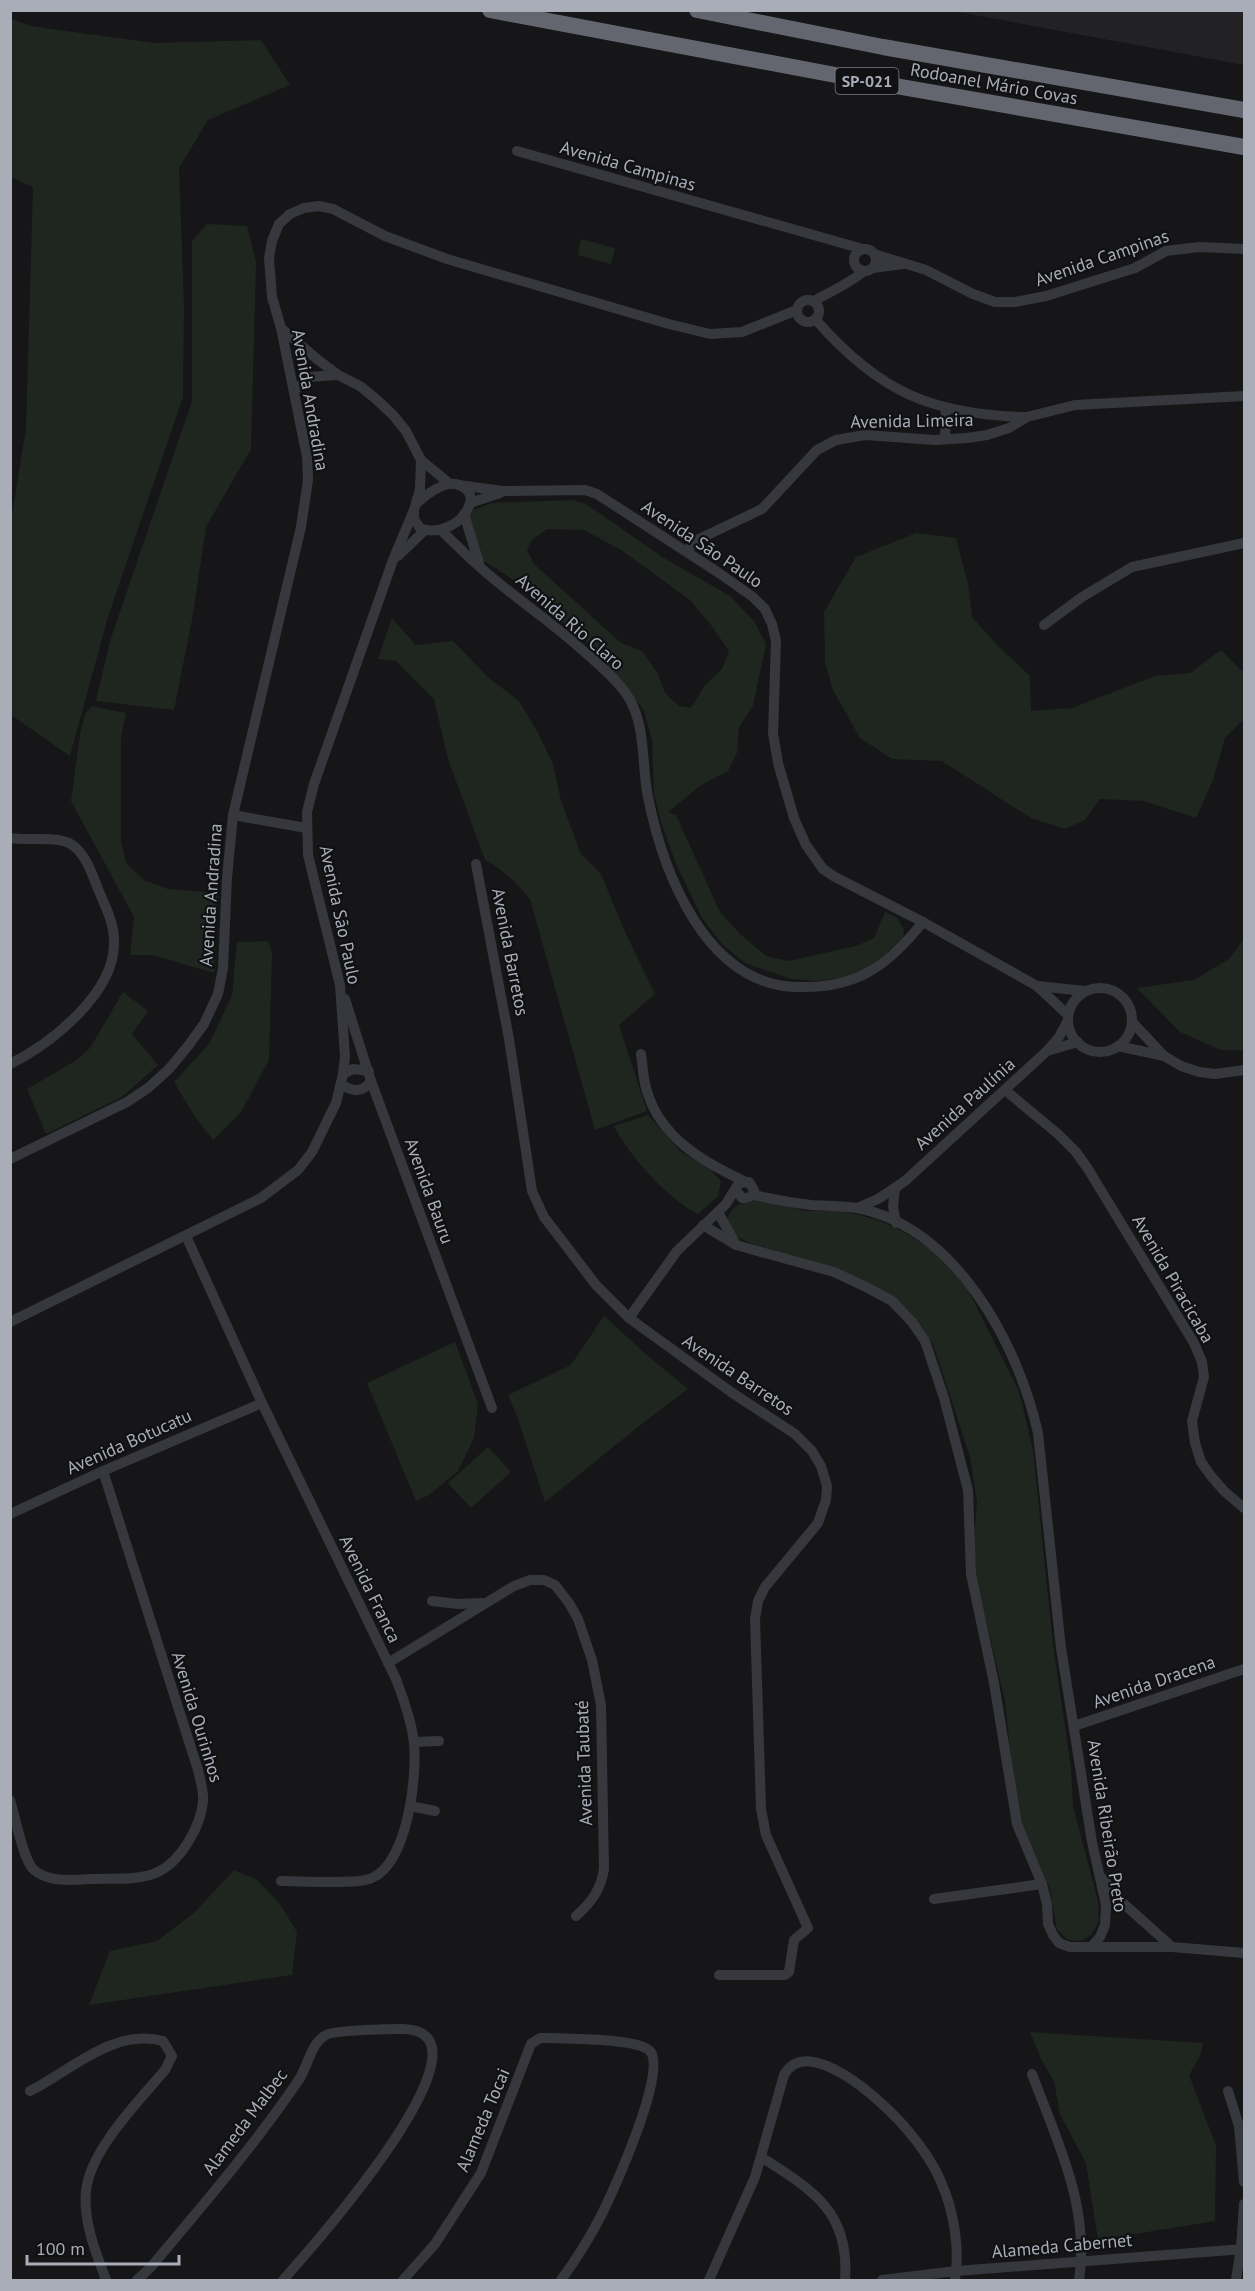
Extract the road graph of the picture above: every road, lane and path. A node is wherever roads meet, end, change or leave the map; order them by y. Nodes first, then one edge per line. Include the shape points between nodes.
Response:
1 (490, 10) edge
2 (697, 10) edge
3 (1245, 110) edge
4 (1245, 147) edge
5 (517, 151) dead end
6 (1245, 249) edge
7 (862, 262) junction
8 (906, 263) junction
9 (814, 302) junction
10 (797, 310) junction
11 (816, 320) junction
12 (281, 328) junction
13 (338, 375) junction
14 (295, 390) junction
15 (1245, 396) edge
16 (946, 408) junction
17 (1027, 417) junction
18 (945, 439) junction
19 (421, 460) junction
20 (454, 485) junction
21 (503, 491) junction
22 (470, 503) junction
23 (415, 507) junction
24 (464, 514) junction
25 (425, 530) junction
26 (441, 530) junction
27 (1245, 543) edge
28 (686, 551) junction
29 (393, 560) junction
30 (482, 568) junction
31 (1044, 625) dead end
32 (233, 815) junction
33 (306, 828) junction
34 (10, 838) edge
35 (476, 864) dead end
36 (922, 922) junction
37 (340, 985) junction
38 (1037, 986) junction
39 (1085, 991) junction
40 (1068, 1017) junction
41 (1132, 1022) junction
42 (1078, 1042) junction
43 (1118, 1046) junction
44 (1047, 1051) junction
45 (641, 1054) dead end
46 (1164, 1056) junction
47 (10, 1064) edge
48 (1245, 1070) edge
49 (370, 1076) junction
50 (342, 1079) junction
51 (1005, 1090) junction
52 (10, 1159) edge
53 (905, 1181) junction
54 (744, 1189) junction
55 (857, 1208) junction
56 (718, 1212) junction
57 (896, 1223) junction
58 (703, 1225) junction
59 (186, 1236) junction
60 (736, 1245) junction
61 (629, 1318) junction
62 (10, 1322) edge
63 (262, 1403) junction
64 (492, 1408) dead end
65 (103, 1471) junction
66 (1245, 1508) edge
67 (10, 1514) edge
68 (432, 1601) dead end
69 (483, 1603) junction
70 (388, 1663) junction
71 (1245, 1669) edge
72 (1074, 1726) junction
73 (439, 1741) dead end
74 (414, 1742) junction
75 (10, 1800) edge
76 (410, 1806) junction
77 (435, 1811) dead end
78 (1099, 1873) junction
79 (281, 1881) dead end
80 (1042, 1884) junction
81 (934, 1899) dead end
82 (576, 1916) dead end
83 (1091, 1947) junction
84 (1172, 1947) junction
85 (1245, 1953) edge
86 (718, 1975) dead end
87 (1032, 2074) dead end
88 (30, 2091) dead end
89 (1228, 2091) dead end
90 (761, 2157) junction
91 (1245, 2181) edge
92 (1245, 2204) edge
93 (1243, 2248) edge
94 (99, 2261) junction
95 (1082, 2261) junction
96 (715, 2268) junction
97 (956, 2276) edge
98 (106, 2280) edge
99 (111, 2280) edge
100 (137, 2280) edge
101 (284, 2280) edge
102 (403, 2280) edge
103 (561, 2280) edge
104 (709, 2280) edge
105 (721, 2280) edge
106 (845, 2280) edge
107 (882, 2280) edge
108 (1079, 2280) edge
109 (1236, 2280) edge

1 - 4 highway, Rodoanel Mário Covas / SP-021
2 - 3 highway, Rodoanel Mário Covas / SP-021 via 883,47
5 - 7 street, Avenida Campinas via 834,242
6 - 8 street, Avenida Campinas via 1199,247 1166,251 1135,268 1016,302 995,302
7 - 8 street, Avenida Campinas
7 - 8 street, Avenida Campinas via 869,250
7 - 9 street via 853,280
9 - 10 street via 803,301
9 - 11 street via 820,310
10 - 11 street via 801,320
10 - 12 street, Avenida Andradina via 742,332 710,334 447,259 319,206 290,214 279,224 272,241 272,297
11 - 16 street via 868,370 925,403
12 - 13 street
12 - 14 street, Avenida Andradina
13 - 14 street via 309,377
13 - 19 street via 360,386 393,414
14 - 32 street, Avenida Andradina via 308,480 301,527
15 - 17 street, Avenida Limeira via 1075,405
16 - 17 street via 968,414
16 - 18 street
17 - 18 street, Avenida Limeira via 987,435
18 - 28 street, Avenida Limeira via 865,435 836,440 817,450 762,509 699,539
19 - 20 street
19 - 23 street
20 - 21 street, Avenida São Paulo
20 - 22 street via 465,488
20 - 23 street via 431,491
21 - 22 street, Avenida São Paulo
21 - 28 street, Avenida São Paulo via 585,490
22 - 24 street
23 - 25 street via 414,519
23 - 29 street, Avenida São Paulo
24 - 26 street
24 - 30 street, Avenida Rio Claro
25 - 26 street
25 - 29 street, Avenida São Paulo
26 - 30 street, Avenida Rio Claro
27 - 31 street via 1132,567
28 - 36 street, Avenida São Paulo via 753,597 772,624 776,641 776,753 794,818 813,856 835,877
29 - 33 street, Avenida São Paulo via 314,784
30 - 36 street, Avenida Rio Claro via 607,672 635,708 648,798 664,856 686,907 702,934 722,955 762,980 790,987 819,988 864,976 886,962
32 - 33 street
32 - 52 street, Avenida Andradina via 223,968 218,994 204,1024 148,1089
33 - 37 street, Avenida São Paulo via 308,855
34 - 47 street via 63,841 76,848 112,924 115,942 109,971 96,996 53,1035
35 - 61 street, Avenida Barretos via 532,1191 544,1217 585,1272
36 - 38 street, Avenida São Paulo
37 - 49 street, Avenida Bauru
37 - 50 street, Avenida São Paulo via 345,1056
38 - 39 street, Avenida São Paulo
38 - 40 street, Avenida São Paulo
39 - 40 street via 1074,1001
39 - 41 street via 1113,990 1127,1003
40 - 42 street via 1069,1028
40 - 44 street, Avenida Paulínia
41 - 43 street
41 - 46 street
42 - 43 street via 1097,1051
42 - 44 street, Avenida Paulínia
43 - 46 street
44 - 51 street, Avenida Paulínia
45 - 54 street, Avenida Ribeirão Preto via 646,1090 666,1130
46 - 48 street via 1199,1072
49 - 50 street via 353,1069
49 - 50 street via 364,1089 358,1091 347,1088
49 - 64 street, Avenida Bauru
50 - 59 street, Avenida São Paulo via 326,1128 298,1170 261,1198
51 - 53 street, Avenida Paulínia
51 - 66 street, Avenida Piracicaba via 1076,1152 1182,1321 1202,1362 1204,1377 1192,1421 1202,1462 1224,1491
53 - 55 street, Avenida Paulínia
53 - 57 street, Avenida Paulínia via 895,1188
54 - 55 street, Avenida Ribeirão Preto via 804,1204
54 - 56 street
55 - 57 street, Avenida Ribeirão Preto
56 - 58 street
56 - 60 street
57 - 72 street, Avenida Ribeirão Preto via 926,1239 967,1279 998,1330 1032,1409
58 - 60 street
58 - 61 street via 677,1251
59 - 62 street, Avenida São Paulo
59 - 63 street, Avenida Franca
60 - 80 street via 834,1272 868,1287 892,1301 925,1341 968,1490 970,1574 994,1683 1015,1814
61 - 86 street, Avenida Barretos via 795,1434 812,1451 825,1477 826,1500 818,1523 765,1587 755,1619 760,1809 766,1836 809,1926 794,1940 789,1972 785,1975
63 - 65 street, Avenida Botucatu
63 - 70 street, Avenida Franca
65 - 67 street, Avenida Botucatu
65 - 75 street, Avenida Ourinhos via 198,1770 204,1801 191,1837 159,1872 143,1877 67,1880 34,1870
68 - 69 street
69 - 70 street, Avenida Taubaté
69 - 82 street, Avenida Taubaté via 530,1580 555,1585 578,1619 592,1660 601,1705 604,1869 596,1894
70 - 74 street, Avenida Franca via 405,1704
71 - 72 street, Avenida Dracena
72 - 78 street, Avenida Ribeirão Preto
73 - 74 street
74 - 76 street, Avenida Franca
76 - 77 street
76 - 79 street, Avenida Franca via 398,1849 389,1865 374,1878
78 - 83 street, Avenida Ribeirão Preto via 1106,1905 1105,1925
78 - 84 street via 1124,1904
80 - 81 street
80 - 83 street via 1048,1924 1059,1943
83 - 84 street
84 - 85 street
87 - 95 street via 1070,2170
88 - 94 street via 100,2049 130,2040 163,2042 172,2056 100,2151 91,2175 86,2190 87,2208
89 - 91 street via 1239,2126
90 - 96 street
90 - 97 street via 789,2067 804,2060 843,2074 876,2098 902,2124 941,2181 951,2208
90 - 106 street via 807,2186 824,2204 845,2246
92 - 93 street
93 - 95 street, Alameda Cabernet
93 - 109 street
94 - 98 street
94 - 99 street
95 - 97 street, Alameda Cabernet
95 - 108 street
96 - 104 street
96 - 105 street
97 - 107 street, Alameda Cabernet
100 - 101 street, Alameda Malbec via 258,2137 301,2078 322,2039 333,2032 420,2032 430,2042 434,2056 417,2100 355,2198
102 - 103 street, Alameda Tocai via 435,2244 482,2173 531,2044 540,2038 551,2038 644,2047 655,2061 648,2100 601,2216

